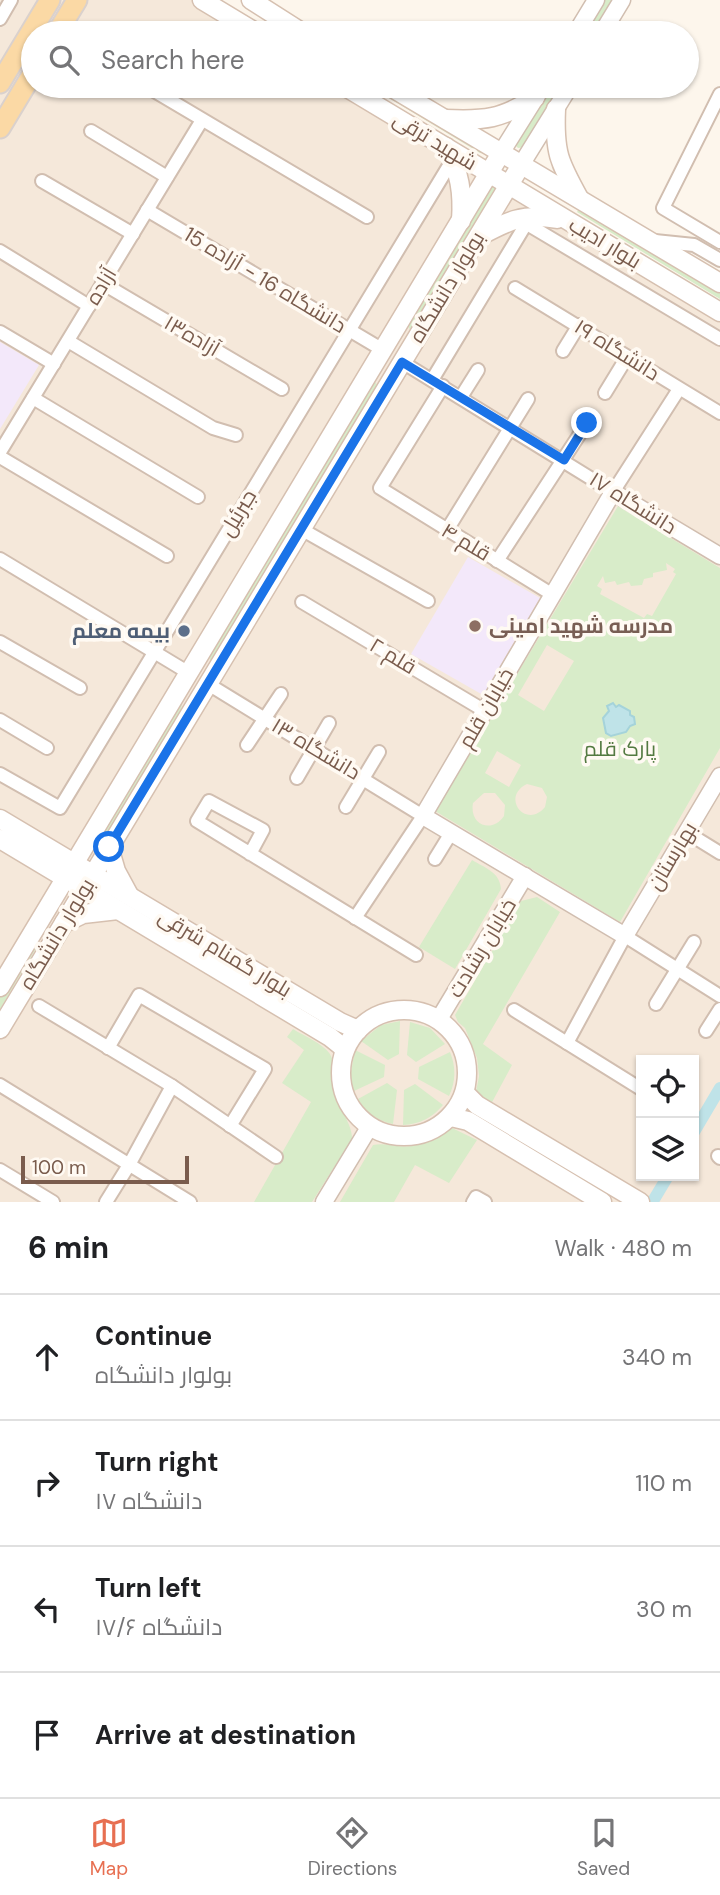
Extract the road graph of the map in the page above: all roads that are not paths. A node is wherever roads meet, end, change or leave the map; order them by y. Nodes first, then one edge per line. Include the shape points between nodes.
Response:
1 (11, 0) edge
2 (50, 0) edge
3 (77, 0) edge
4 (202, 0) edge
5 (251, 0) edge
6 (596, 0) edge
7 (622, 0) edge
8 (0, 19) edge
9 (38, 21) edge
10 (64, 21) edge
11 (237, 21) edge
12 (240, 21) edge
13 (284, 21) edge
14 (583, 21) edge
15 (609, 21) edge
16 (21, 49) edge
17 (15, 59) junction
18 (21, 63) edge
19 (0, 83) edge
20 (21, 92) edge
21 (720, 95) edge
22 (166, 98) edge
23 (363, 98) edge
24 (409, 98) edge
25 (531, 98) edge
26 (535, 98) edge
27 (563, 98) edge
28 (556, 109) junction
29 (444, 119) junction
30 (202, 120) junction
31 (0, 128) edge
32 (91, 131) dead end
33 (449, 153) junction
34 (501, 153) junction
35 (522, 165) junction
36 (489, 174) junction
37 (167, 177) junction
38 (42, 181) dead end
39 (509, 185) junction
40 (579, 199) junction
41 (147, 210) junction
42 (367, 217) dead end
43 (567, 220) junction
44 (521, 221) junction
45 (461, 222) junction
46 (133, 234) junction
47 (477, 237) junction
48 (649, 241) junction
49 (720, 242) edge
50 (0, 251) edge
51 (720, 260) edge
52 (103, 283) junction
53 (720, 283) edge
54 (514, 288) dead end
55 (89, 306) junction
56 (720, 312) edge
57 (579, 325) junction
58 (349, 330) junction
59 (0, 332) edge
60 (720, 339) edge
61 (68, 341) junction
62 (383, 350) junction
63 (563, 351) dead end
64 (627, 357) junction
65 (402, 362) junction
66 (54, 364) junction
67 (478, 370) dead end
68 (438, 383) junction
69 (282, 389) dead end
70 (678, 389) junction
71 (605, 393) dead end
72 (461, 397) junction
73 (33, 398) junction
74 (528, 399) dead end
75 (720, 413) edge
76 (587, 423) dead end
77 (510, 428) junction
78 (236, 435) dead end
79 (0, 455) edge
80 (564, 460) junction
81 (613, 492) junction
82 (198, 497) dead end
83 (301, 529) junction
84 (447, 530) junction
85 (167, 556) dead end
86 (720, 556) edge
87 (0, 559) edge
88 (497, 561) junction
89 (552, 595) junction
90 (428, 601) dead end
91 (302, 602) dead end
92 (0, 642) edge
93 (154, 652) junction
94 (189, 673) junction
95 (208, 684) junction
96 (80, 688) dead end
97 (281, 694) dead end
98 (485, 711) junction
99 (265, 718) junction
100 (0, 720) edge
101 (329, 723) dead end
102 (247, 745) dead end
103 (47, 748) dead end
104 (314, 748) junction
105 (379, 752) dead end
106 (0, 774) edge
107 (720, 776) edge
108 (297, 778) dead end
109 (363, 778) junction
110 (346, 807) dead end
111 (423, 816) junction
112 (0, 819) edge
113 (686, 832) junction
114 (451, 833) junction
115 (0, 839) edge
116 (109, 847) junction
117 (250, 853) junction
118 (720, 853) edge
119 (435, 859) dead end
120 (69, 870) junction
121 (525, 876) junction
122 (88, 882) junction
123 (124, 904) junction
124 (355, 918) junction
125 (64, 923) junction
126 (625, 936) junction
127 (694, 942) dead end
128 (416, 955) dead end
129 (678, 969) junction
130 (0, 986) edge
131 (720, 996) edge
132 (656, 1004) dead end
133 (38, 1006) dead end
134 (720, 1009) edge
135 (513, 1010) dead end
136 (439, 1019) junction
137 (0, 1028) edge
138 (358, 1030) junction
139 (706, 1031) dead end
140 (567, 1043) junction
141 (108, 1048) junction
142 (345, 1048) junction
143 (0, 1085) edge
144 (172, 1086) junction
145 (636, 1086) edge
146 (465, 1093) junction
147 (450, 1117) junction
148 (230, 1126) junction
149 (370, 1126) junction
150 (276, 1157) dead end
151 (129, 1165) junction
152 (0, 1170) edge
153 (53, 1202) edge
154 (106, 1202) edge
155 (190, 1202) edge
156 (324, 1202) edge
157 (473, 1202) edge
158 (485, 1202) edge
159 (602, 1202) edge
160 (640, 1202) edge

1 - 8 street
2 - 9 main road
3 - 10 main road
4 - 11 main road
5 - 12 main road
5 - 13 main road
6 - 14 street
7 - 15 street
16 - 17 main road
17 - 18 main road
17 - 19 main road
20 - 31 main road
21 - 49 street via 663,208
22 - 30 street
23 - 33 main road, شهید ترقی
24 - 29 main road, شهید ترقی
25 - 29 main road via 511,113 491,118
26 - 34 street, بولوار دانشگاه
27 - 28 street, بولوار دانشگاه
28 - 35 street, بولوار دانشگاه
28 - 40 main road via 559,163
29 - 34 main road, شهید ترقی
30 - 37 street, آزاده
30 - 42 street
32 - 37 street
33 - 36 main road, شهید ترقی
33 - 45 main road via 461,187
33 - 58 street, جبرئیل
34 - 35 main road, بلوار ادیب
34 - 36 main road, بولوار دانشگاه
35 - 39 main road, بولوار دانشگاه
35 - 40 main road, بلوار ادیب
36 - 39 main road, بلوار ادیب
36 - 45 main road, بولوار دانشگاه
37 - 41 street, آزاده
38 - 46 street
39 - 43 main road, بلوار ادیب
39 - 47 main road, بولوار دانشگاه
40 - 43 main road
40 - 48 main road, بلوار ادیب
41 - 46 street, آزاده
41 - 58 street, دانشگاه 16 - آزاده 15
43 - 44 main road via 535,215
43 - 56 main road, بلوار ادیب
44 - 47 main road
44 - 60 street
44 - 68 street
45 - 62 main road, بولوار دانشگاه
46 - 52 street, آزاده
47 - 65 main road, بولوار دانشگاه
48 - 51 street via 694,244
48 - 53 main road, بلوار ادیب
50 - 55 street
52 - 55 street, آزاده
52 - 69 street, آزاده۱۳
54 - 57 street, دانشگاه ۱۹
55 - 61 street, آزاده
57 - 63 street
57 - 64 street, دانشگاه ۱۹
58 - 62 street, دانشگاه 16 - آزاده 15
58 - 93 street, جبرئیل
59 - 66 street
61 - 66 street, آزاده
61 - 78 street via 212,428
62 - 94 main road, بولوار دانشگاه
64 - 70 street, دانشگاه ۱۹
64 - 71 street
65 - 68 street, دانشگاه ۱۷
65 - 83 main road, بولوار دانشگاه
66 - 73 street, آزاده
67 - 72 street
68 - 72 street, دانشگاه ۱۷
68 - 84 street, قلم ۴ via 380,488
70 - 75 street, دانشگاه ۱۹
70 - 81 street
72 - 77 street, دانشگاه ۱۷
73 - 79 street, آزاده
73 - 82 street
74 - 77 street
76 - 80 street
77 - 80 street, دانشگاه ۱۷
77 - 84 street
79 - 85 street
80 - 81 street, دانشگاه ۱۷
80 - 88 street
81 - 86 street, دانشگاه ۱۷ via 646,506
81 - 89 street, خیابان قلم
83 - 90 street
83 - 95 main road, بولوار دانشگاه
84 - 88 street, قلم ۴
87 - 93 street
88 - 89 street, قلم ۴
89 - 98 street, خیابان قلم
91 - 98 street, قلم ۲
92 - 96 street
93 - 94 street
93 - 106 street, جبرئیل via 60,808
94 - 120 main road, بولوار دانشگاه
95 - 99 street, دانشگاه ۱۳
95 - 116 main road, بولوار دانشگاه
97 - 99 street
98 - 111 street, خیابان قلم
99 - 102 street
99 - 104 street, دانشگاه ۱۳
100 - 103 street
101 - 104 street
104 - 108 street
104 - 109 street, دانشگاه ۱۳
105 - 109 street
107 - 113 street, بهارستان
109 - 110 street
109 - 111 street, دانشگاه ۱۳
111 - 114 street
111 - 124 street
112 - 120 main road
113 - 118 street
113 - 126 street, بهارستان
114 - 119 street
114 - 121 street
115 - 120 main road
116 - 122 main road, بولوار دانشگاه
116 - 123 main road
117 - 117 street via 263,830 209,801 197,821
117 - 124 street
120 - 122 main road, بلوار گمنام شرقی
120 - 130 main road, بولوار دانشگاه
121 - 126 street via 592,923
121 - 136 street, خیابان رشادت
122 - 123 main road, بلوار گمنام شرقی
122 - 125 main road, بولوار دانشگاه
123 - 125 main road
123 - 138 main road, بلوار گمنام شرقی
123 - 142 main road, بلوار گمنام شرقی
124 - 128 street
125 - 137 main road, بولوار دانشگاه
126 - 129 street
126 - 140 street
127 - 129 street
129 - 131 street
129 - 132 street
133 - 141 street
134 - 139 street
135 - 140 street
136 - 138 main road via 405,1009 371,1018
136 - 146 main road via 459,1040 467,1060
138 - 142 main road
140 - 145 street
141 - 144 street
141 - 148 street via 139,995 265,1069
142 - 149 main road via 341,1066 344,1092 357,1115
143 - 151 street
144 - 148 street
144 - 151 street
146 - 147 main road
146 - 160 main road via 477,1105
147 - 149 main road via 412,1136 390,1135
147 - 159 main road via 468,1121
148 - 150 street
149 - 156 street
151 - 154 street
151 - 155 street
152 - 153 street
157 - 158 street via 476,1197

